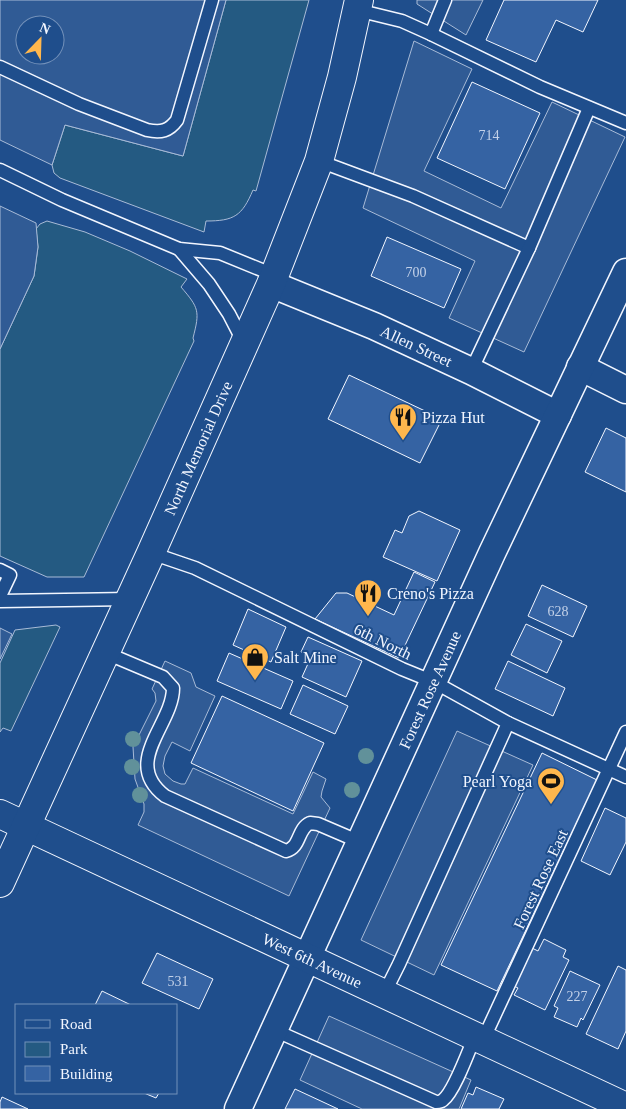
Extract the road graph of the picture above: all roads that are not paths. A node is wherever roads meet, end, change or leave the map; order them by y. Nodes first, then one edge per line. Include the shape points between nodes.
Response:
1 (212, 0) edge
2 (445, 0) edge
3 (358, 5) edge
4 (431, 34) junction
5 (0, 67) edge
6 (589, 108) junction
7 (626, 123) edge
8 (318, 161) junction
9 (0, 170) edge
10 (529, 248) junction
11 (179, 249) junction
12 (626, 272) edge
13 (272, 280) junction
14 (244, 344) junction
15 (580, 367) junction
16 (471, 371) junction
17 (626, 390) edge
18 (558, 415) junction
19 (151, 553) junction
20 (0, 570) edge
21 (0, 596) edge
22 (130, 598) junction
23 (0, 601) edge
24 (106, 653) junction
25 (434, 682) junction
26 (508, 723) junction
27 (626, 732) edge
28 (608, 768) junction
29 (626, 777) edge
30 (0, 814) edge
31 (27, 826) junction
32 (360, 842) junction
33 (0, 883) edge
34 (308, 957) junction
35 (384, 994) junction
36 (274, 1030) junction
37 (479, 1038) junction
38 (626, 1107) edge
39 (238, 1109) edge

1 - 5 lane via 177,120 170,129 147,130 79,104
2 - 4 lane
3 - 4 lane
3 - 8 main road, North Memorial Drive
4 - 6 lane
6 - 7 lane
6 - 10 lane
8 - 10 lane via 413,196
8 - 13 main road, North Memorial Drive
9 - 11 lane, Allen Street
10 - 16 lane
11 - 13 lane, Allen Street via 220,253
11 - 14 lane, Allen Street via 209,284
12 - 15 street, Forest Rose Avenue
13 - 14 main road, North Memorial Drive
13 - 16 street, Allen Street
14 - 19 main road, North Memorial Drive
15 - 17 street
15 - 18 street, Forest Rose Avenue
16 - 18 street, Allen Street
18 - 25 street, Forest Rose Avenue
19 - 22 main road, North Memorial Drive
19 - 25 lane, 6th North via 195,568
20 - 21 lane via 10,575
22 - 23 lane
22 - 24 main road, North Memorial Drive
24 - 31 main road, North Memorial Drive
24 - 32 lane via 163,677 174,688 172,701 148,753 147,764 153,783 165,796 286,851 294,848 310,823
25 - 26 lane, 6th North
25 - 32 street, Forest Rose Avenue
26 - 28 lane, 6th North
26 - 35 lane
27 - 28 lane, Forest Rose East
28 - 29 lane, 6th North
28 - 37 lane, Forest Rose East
30 - 31 main road, West 6th Avenue
31 - 33 main road, North Memorial Drive
31 - 34 main road, West 6th Avenue
32 - 34 street, Forest Rose Avenue
34 - 35 main road, West 6th Avenue
34 - 36 street, Forest Rose Avenue
35 - 37 main road, West 6th Avenue
36 - 37 lane, Forest Rose East via 436,1102 448,1095
36 - 39 street, Forest Rose Avenue
37 - 38 main road, West 6th Avenue

